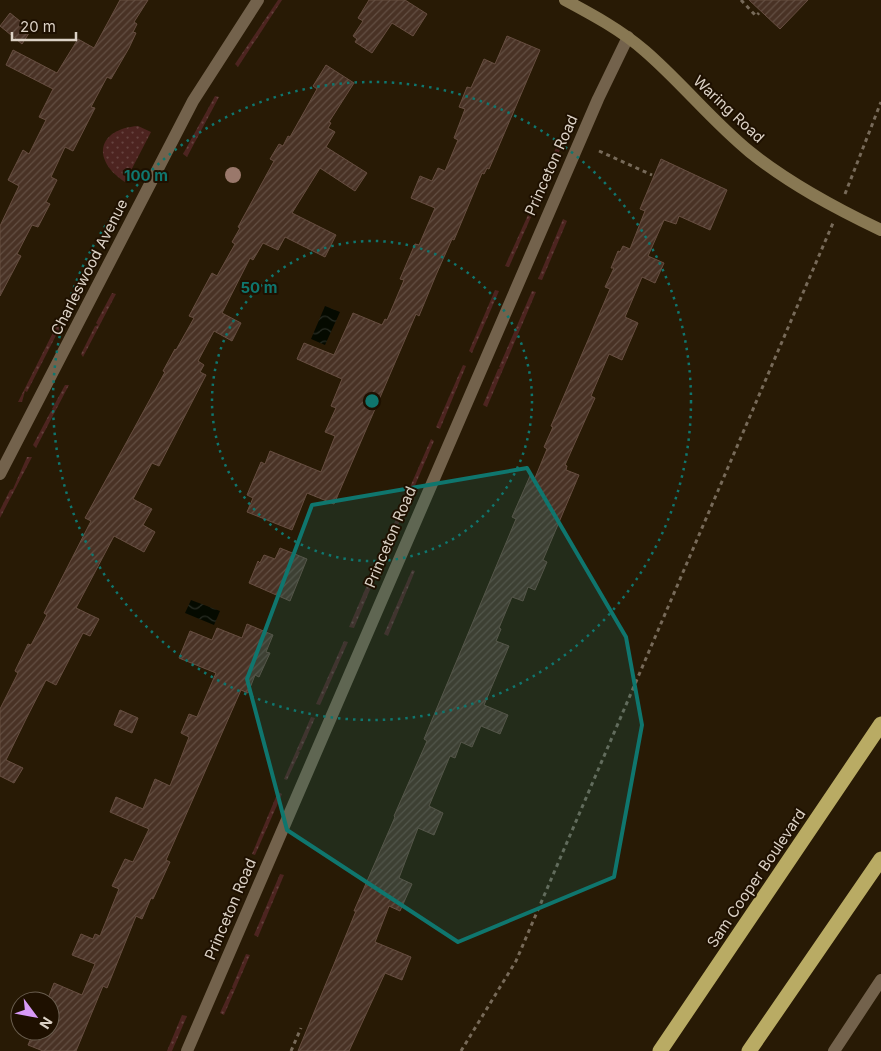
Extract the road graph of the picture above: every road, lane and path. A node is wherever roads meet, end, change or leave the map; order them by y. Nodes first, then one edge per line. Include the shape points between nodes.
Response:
1 (258, 0) edge
2 (565, 0) edge
3 (741, 0) edge
4 (759, 13) dead end
5 (628, 37) junction
6 (881, 102) edge
7 (600, 151) dead end
8 (652, 174) dead end
9 (839, 210) junction
10 (881, 230) edge
11 (0, 474) edge
12 (881, 724) edge
13 (881, 859) edge
14 (881, 980) edge
15 (301, 1028) dead end
16 (187, 1051) edge
17 (291, 1051) edge
18 (461, 1051) edge
19 (660, 1051) edge
20 (749, 1051) edge
21 (834, 1051) edge

1 - 11 street, Charleswood Avenue via 193,101
2 - 5 main road, Waring Road
3 - 4 path via 756,16
5 - 9 main road, Waring Road via 750,152 788,180
5 - 16 street, Princeton Road via 586,126 392,572
6 - 9 path
7 - 8 path
9 - 10 main road, Waring Road
9 - 18 path via 516,961
12 - 19 highway, Sam Cooper Boulevard
13 - 20 highway
14 - 21 street
15 - 17 path

